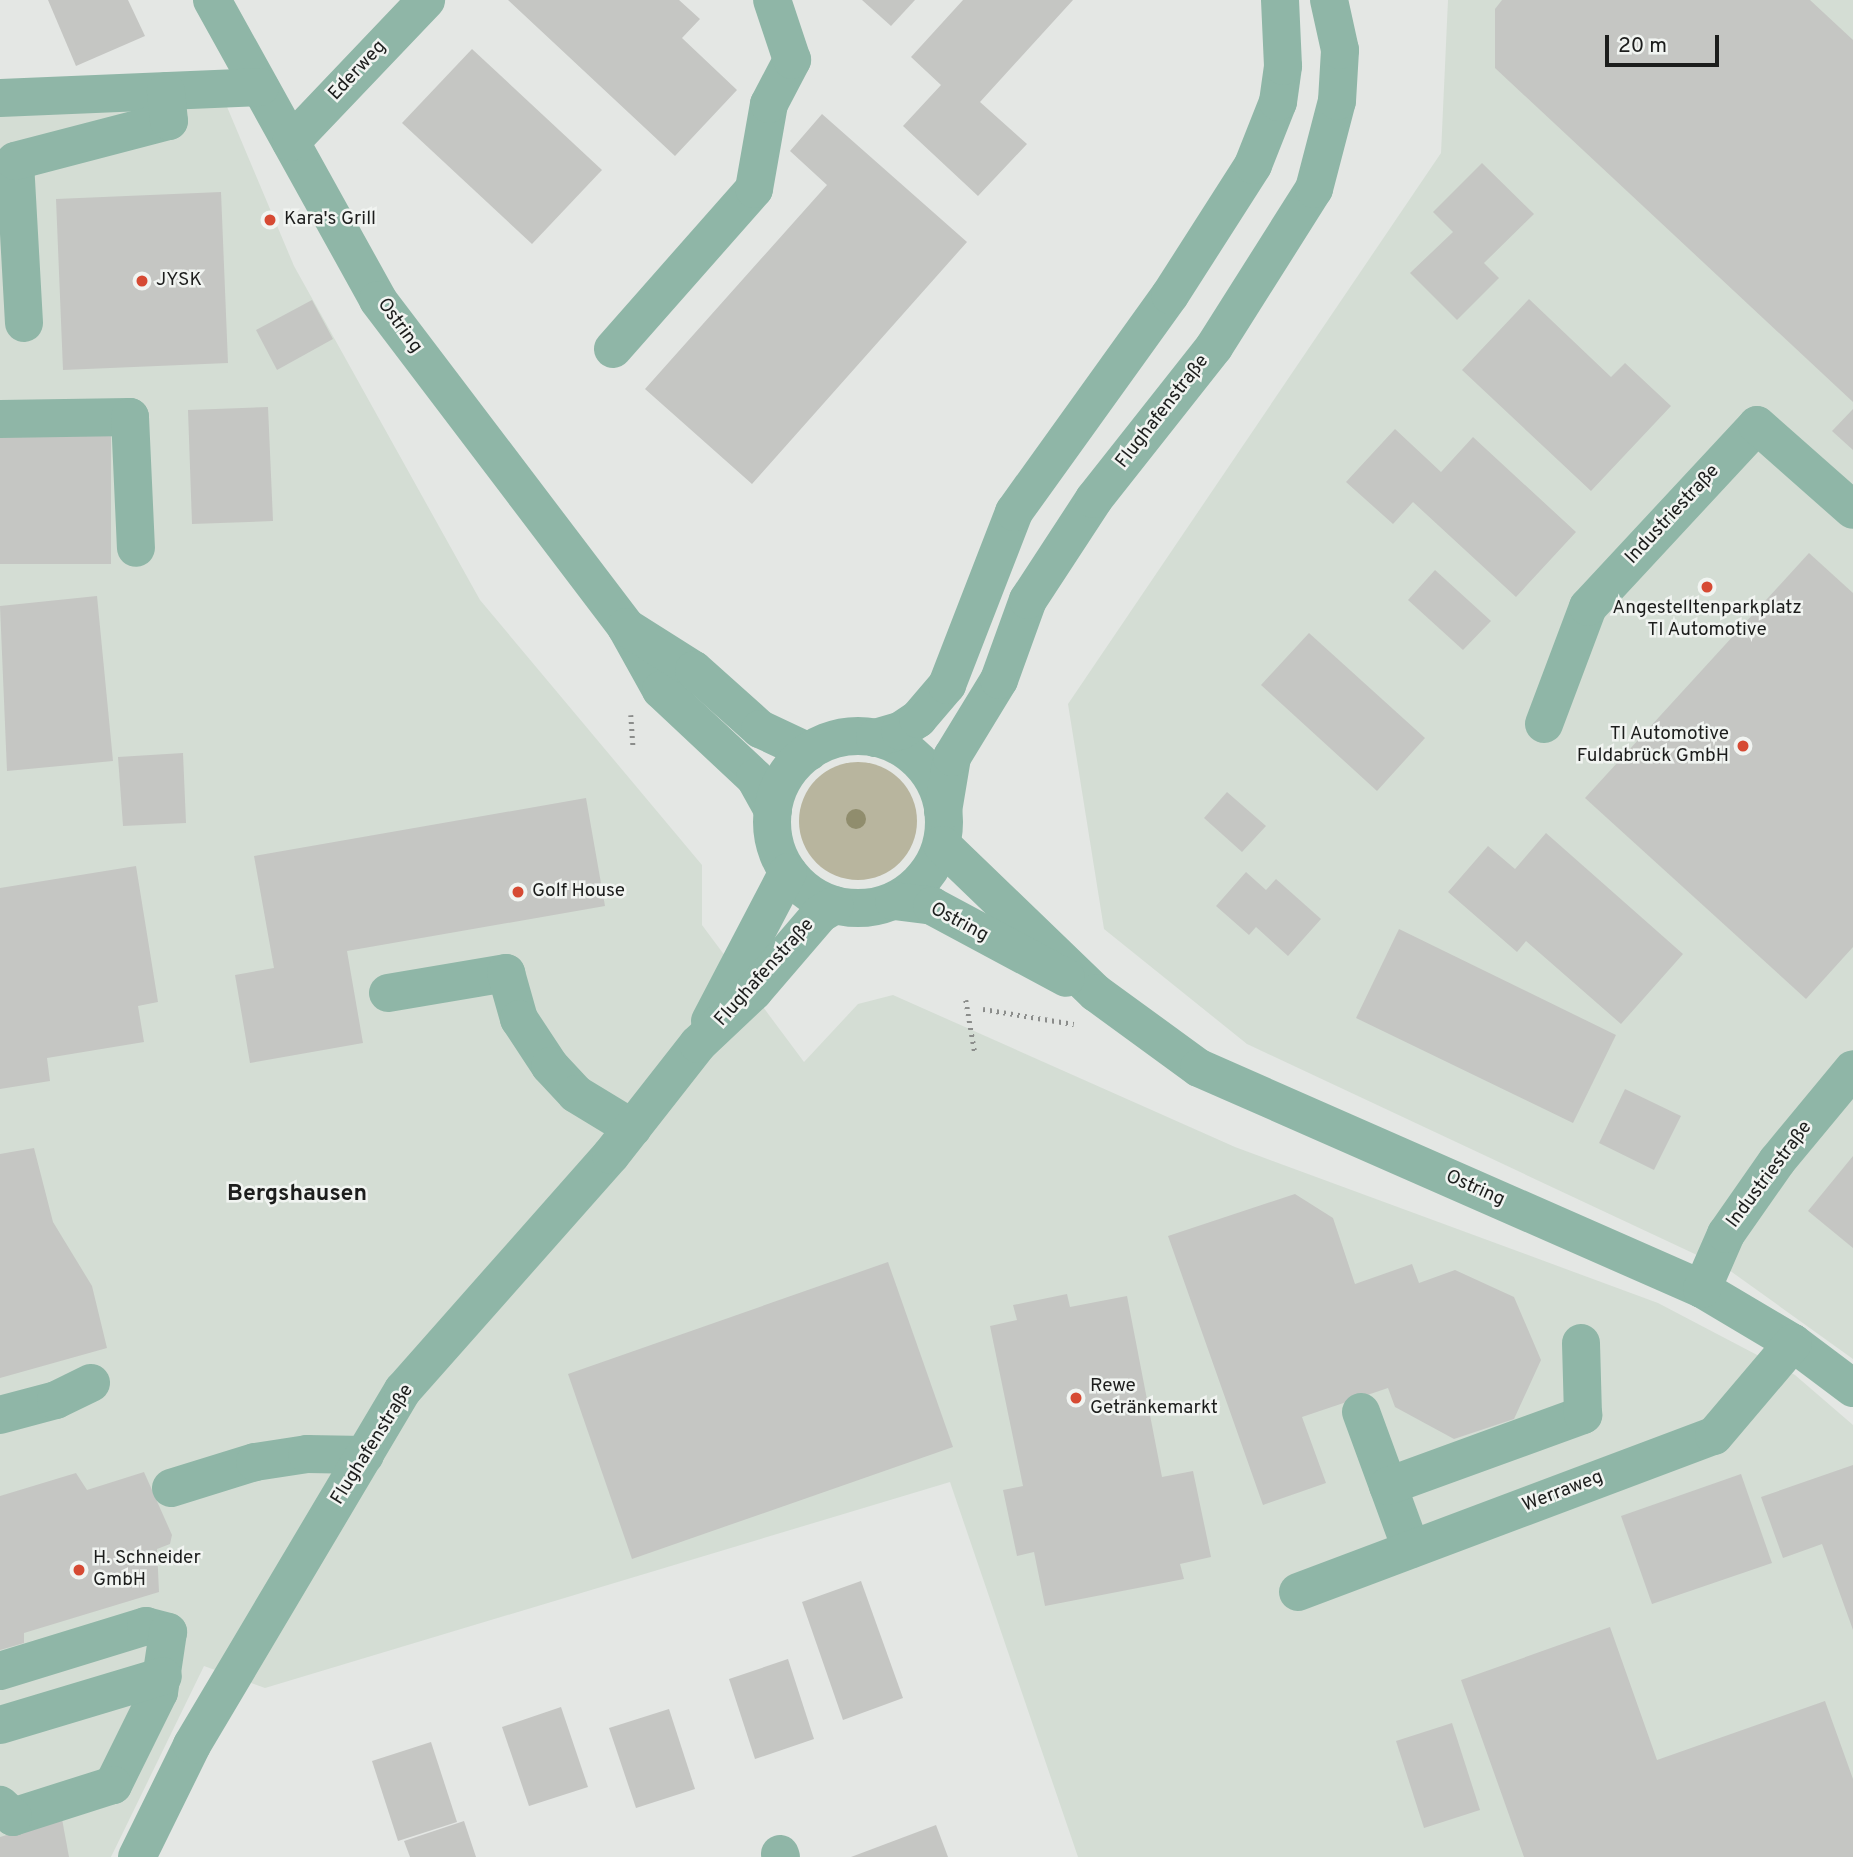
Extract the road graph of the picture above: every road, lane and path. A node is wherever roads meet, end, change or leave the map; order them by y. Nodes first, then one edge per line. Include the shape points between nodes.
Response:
1 (212, 0) edge
2 (426, 0) edge
3 (772, 0) edge
4 (1280, 0) edge
5 (1329, 0) edge
6 (260, 87) junction
7 (166, 91) junction
8 (0, 98) edge
9 (291, 142) junction
10 (24, 323) dead end
11 (613, 349) dead end
12 (0, 419) edge
13 (1853, 510) edge
14 (136, 548) dead end
15 (626, 627) junction
16 (1544, 724) dead end
17 (875, 738) junction
18 (809, 752) junction
19 (773, 810) junction
20 (942, 828) junction
21 (788, 872) junction
22 (894, 901) junction
23 (835, 905) junction
24 (388, 993) dead end
25 (1096, 993) junction
26 (966, 1000) dead end
27 (983, 1009) dead end
28 (698, 1044) junction
29 (975, 1053) dead end
30 (1853, 1069) edge
31 (632, 1128) junction
32 (1702, 1289) junction
33 (1581, 1343) dead end
34 (1793, 1343) junction
35 (91, 1382) dead end
36 (1853, 1388) edge
37 (1361, 1412) dead end
38 (0, 1415) edge
39 (365, 1455) junction
40 (1388, 1486) junction
41 (171, 1488) dead end
42 (1411, 1549) junction
43 (1298, 1592) dead end
44 (0, 1671) edge
45 (163, 1676) junction
46 (0, 1725) edge
47 (0, 1805) edge
48 (137, 1857) edge

1 - 6 street, Ostring
2 - 9 street, Ederweg
3 - 11 street via 792,60 769,104 754,189
4 - 17 street via 1283,66 1278,102 1253,165 1177,285 1014,512 947,685 918,719 900,731
5 - 20 street, Flughafenstraße via 1340,50 1337,101 1314,189 1214,348 1094,499 1028,600 999,680 952,757
6 - 7 street
6 - 9 street, Ostring
7 - 8 street
7 - 10 street via 169,121 15,161
9 - 15 street, Ostring via 378,300
12 - 14 street via 130,417
13 - 16 street, Industriestraße via 1757,425 1588,607
15 - 18 street, Ostring via 694,670 760,729
15 - 19 street, Ostring via 661,690 755,778
17 - 18 street via 852,736
17 - 20 street via 921,764
18 - 19 street via 781,783
19 - 21 street via 778,853
20 - 22 street via 932,868
20 - 25 street, Ostring
21 - 23 street via 808,892
21 - 28 street, Flughafenstraße
22 - 23 street via 855,908
22 - 25 street, Ostring via 932,906
23 - 28 street, Flughafenstraße via 820,914 761,984
24 - 31 street via 506,973 520,1019 550,1066 576,1094
25 - 27 path via 1073,1026
25 - 32 street, Ostring via 1199,1068
26 - 29 path
28 - 31 street, Flughafenstraße
30 - 32 street, Industriestraße via 1777,1161 1734,1223
31 - 39 street, Flughafenstraße via 403,1390
32 - 34 street, Ostring
33 - 40 street via 1583,1415
34 - 36 street, Ostring
34 - 42 street, Werraweg via 1714,1436
35 - 38 street via 56,1400
37 - 40 street
39 - 41 street via 307,1454 255,1462
39 - 48 street, Flughafenstraße via 192,1745
40 - 42 street
42 - 43 street, Werraweg
44 - 45 street via 155,1625 168,1632
45 - 46 street
45 - 47 street via 113,1786 13,1817

